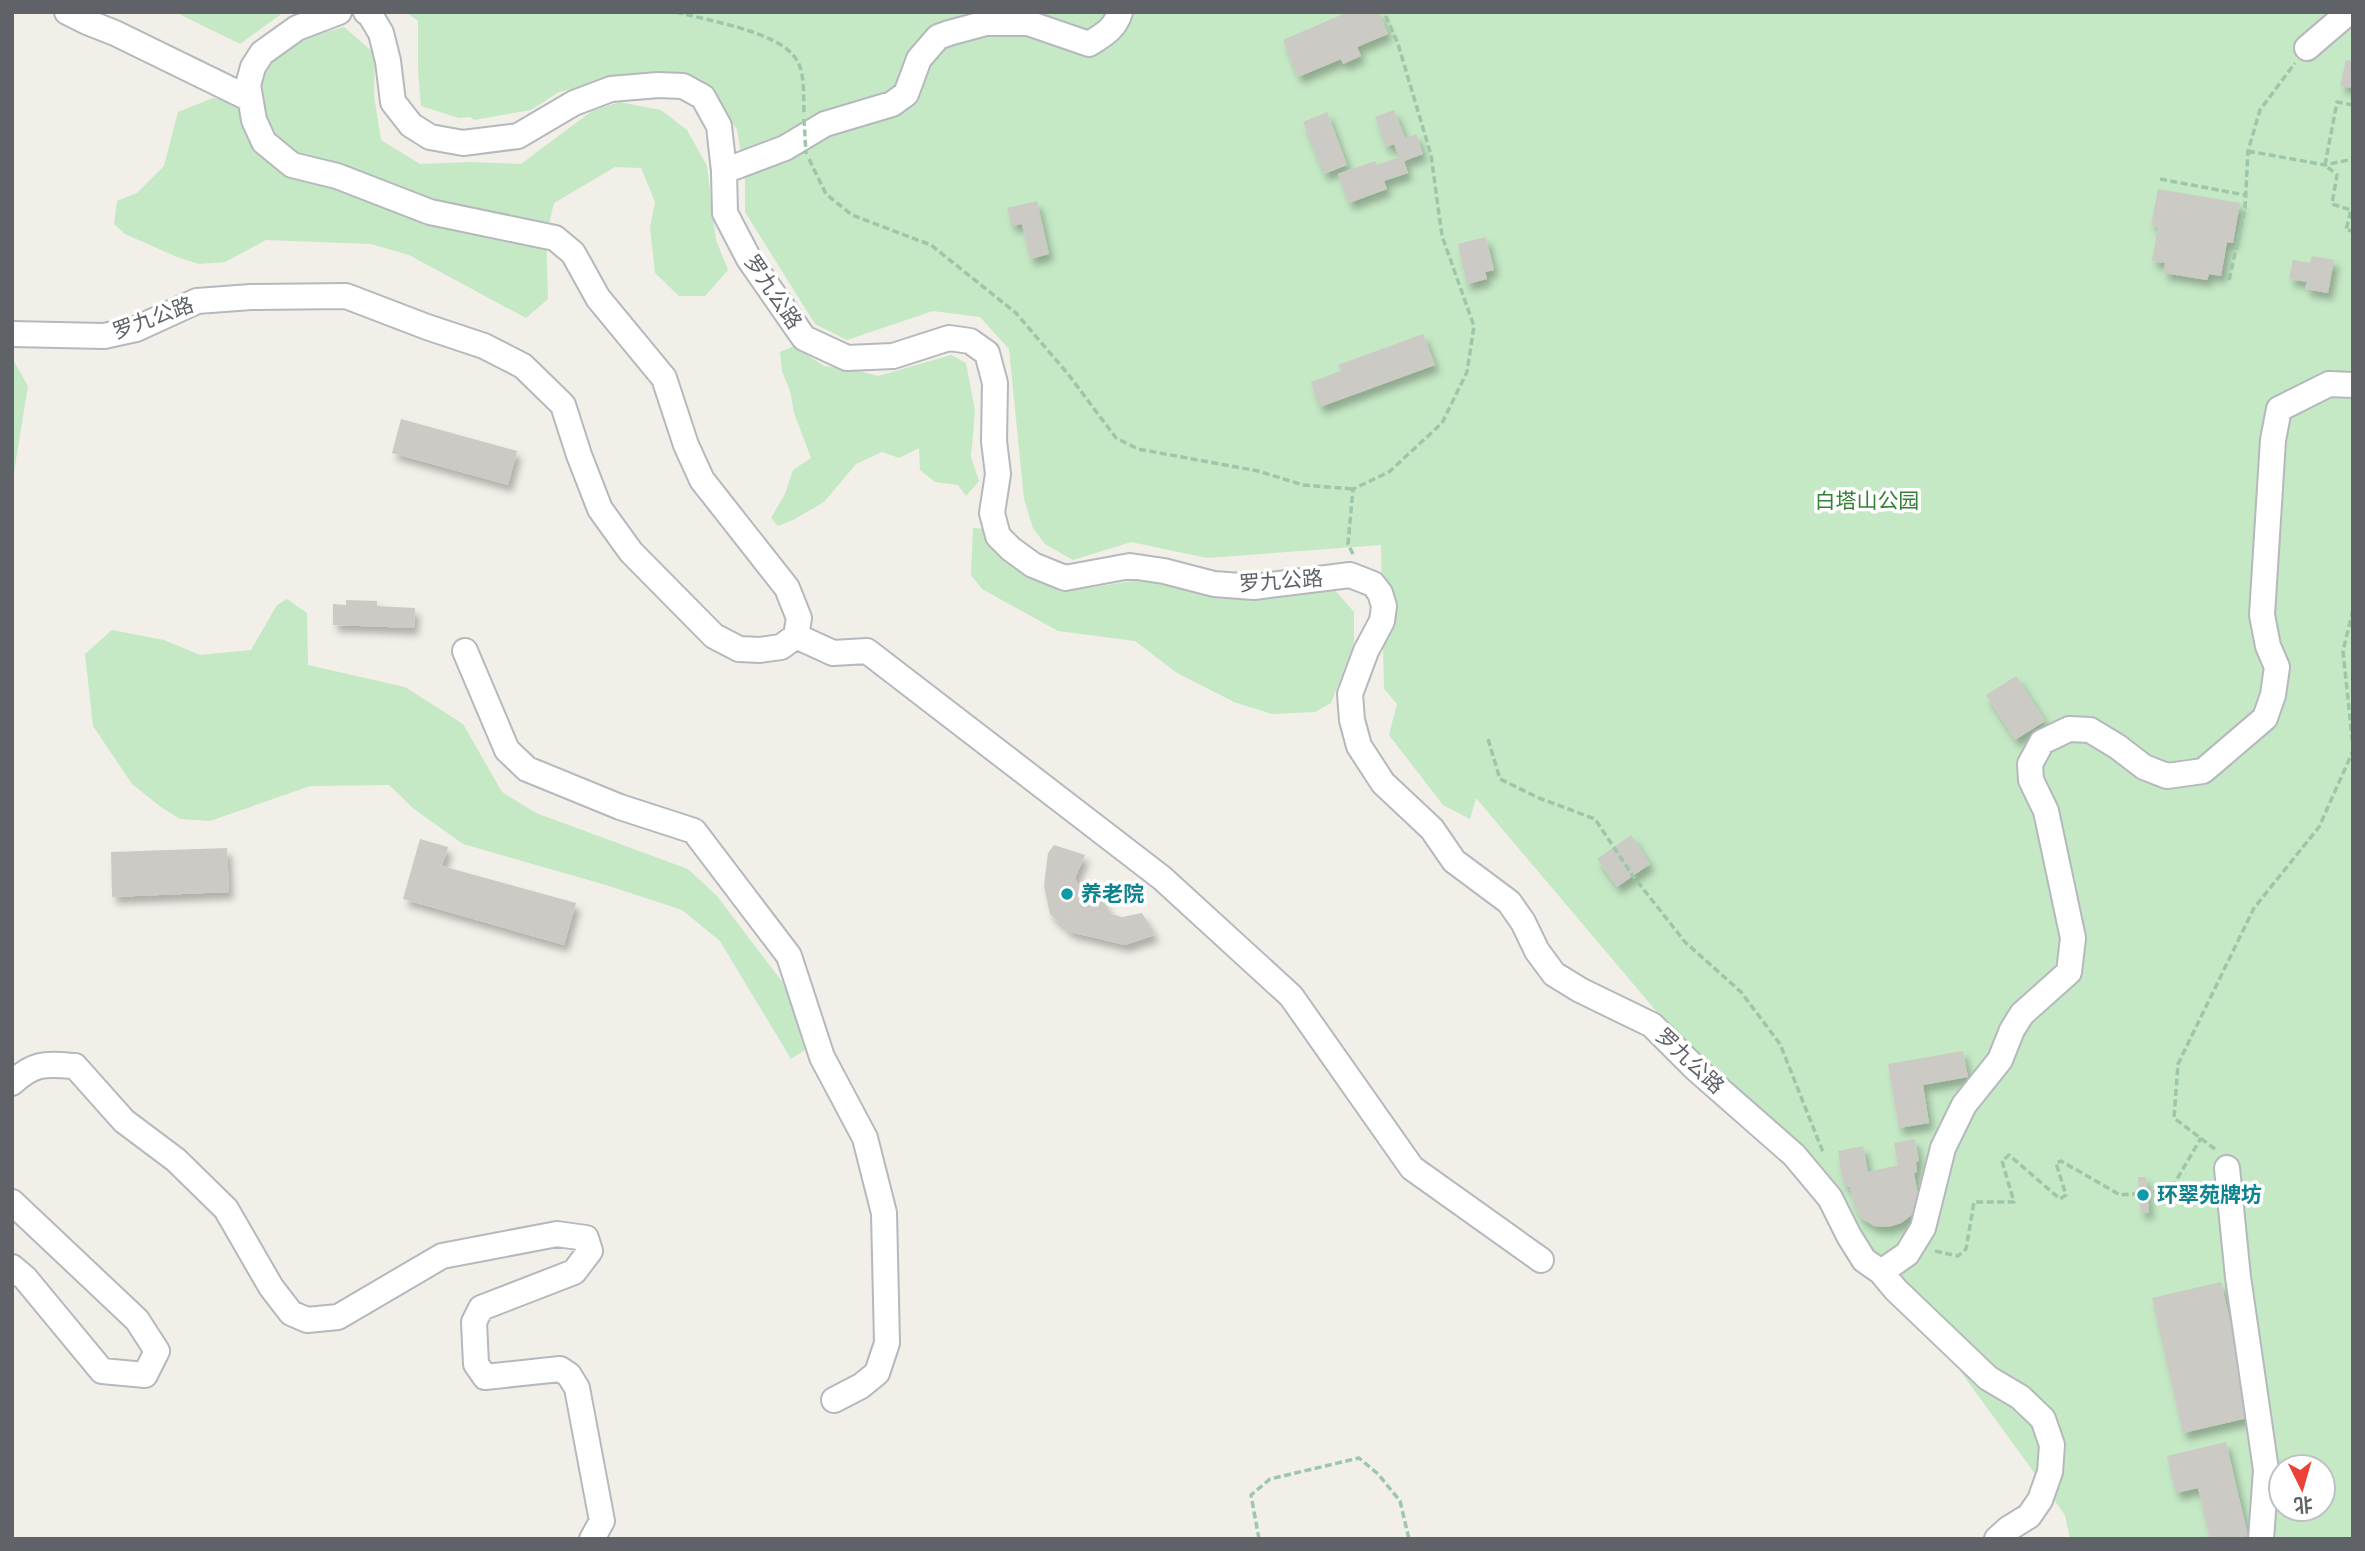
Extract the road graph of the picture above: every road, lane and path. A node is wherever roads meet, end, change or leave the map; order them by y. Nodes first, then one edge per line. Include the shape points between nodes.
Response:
1 (67, 12) edge
2 (340, 12) edge
3 (366, 12) edge
4 (676, 12) edge
5 (1120, 12) edge
6 (1384, 12) edge
7 (2349, 12) edge
8 (2307, 48) joint
9 (250, 99) junction
10 (2353, 105) edge
11 (2248, 151) junction
12 (2353, 159) edge
13 (2325, 165) junction
14 (724, 172) junction
15 (2160, 179) dead end
16 (2245, 195) junction
17 (2353, 232) edge
18 (2230, 280) dead end
19 (12, 334) edge
20 (2353, 385) edge
21 (1353, 489) junction
22 (1373, 584) junction
23 (2353, 610) edge
24 (796, 636) junction
25 (465, 651) dead end
26 (1488, 739) dead end
27 (2353, 749) edge
28 (12, 1083) edge
29 (2201, 1138) junction
30 (1823, 1152) dead end
31 (2227, 1168) joint
32 (12, 1202) edge
33 (1913, 1247) junction
34 (1541, 1260) dead end
35 (12, 1267) edge
36 (1881, 1272) junction
37 (834, 1400) dead end
38 (592, 1539) edge
39 (1259, 1539) edge
40 (1409, 1539) edge
41 (1997, 1539) edge
42 (2261, 1539) edge

1 - 9 street
2 - 9 street via 297,28 262,53 248,85
3 - 14 street, 罗九公路 via 381,33 393,103 411,125 430,136 464,143 518,136 574,103 611,89 683,86 703,97 719,126
4 - 21 path, bridge via 774,40 794,55 800,69 806,154 826,194 852,215 931,245 1016,313 1116,438 1138,449 1258,471 1303,485
5 - 14 street via 1109,32 1089,44 1028,23 986,23 938,37 919,59 906,94 892,104 825,124 785,148
6 - 21 path via 1431,155 1442,236 1475,326 1467,372 1442,423 1389,472
7 - 8 street
8 - 11 path via 2260,110
9 - 24 street via 264,142 292,165 337,176 430,212 555,238 573,253 598,298 664,378 702,480 787,588 799,618
10 - 13 path via 2337,102
11 - 13 path
11 - 16 path
12 - 13 path
13 - 17 path via 2337,174 2332,204 2351,210 2346,230
14 - 22 street, 罗九公路 via 725,213 749,259 804,338 847,358 893,356 949,338 970,341 987,353 995,383 998,474 992,513 998,536 1033,565 1065,578 1130,566 1254,587 1350,575
15 - 16 path
16 - 18 path
19 - 24 street, 罗九公路 via 104,336 136,329 197,300 346,296 484,346 523,366 564,405 600,509 631,552 714,636 739,649 760,650 781,647
20 - 33 street via 2329,384 2279,409 2262,615 2277,667 2264,718 2203,771 2167,776 2144,767 2090,730 2069,729 2042,742 2030,764 2031,780 2046,811 2073,938 2068,972 2022,1014 2000,1060 1964,1105 1943,1148 1923,1228
21 - 22 path via 1348,544 1357,563 1376,579
22 - 36 street, 罗九公路 via 1381,593 1382,621 1350,694 1359,746 1383,783 1432,829 1454,861 1509,902 1554,974 1652,1025 1794,1155 1830,1198 1864,1260
23 - 27 path via 2343,651
24 - 34 street via 833,653 867,650 1162,878 1291,996 1412,1168
25 - 37 street via 507,750 527,769 694,831 789,956 822,1057 865,1138 884,1213 887,1343 877,1373
26 - 30 path via 1500,779 1595,819 1685,942 1741,992 1780,1044
27 - 29 path via 2319,827 2253,908 2178,1064 2174,1118
28 - 38 street via 43,1064 75,1066 124,1121 176,1160 226,1209 271,1287 291,1313 307,1320 338,1317 442,1256 557,1234 586,1238 590,1251 574,1272 481,1308 474,1322 476,1364 485,1377 560,1370 577,1388 602,1521
29 - 31 path via 2226,1157
29 - 33 path via 2170,1191 2120,1195 2061,1161 2056,1163 2066,1195 2060,1199 2009,1155 2002,1161 2014,1202 1973,1202 1966,1249 1958,1256
31 - 42 street via 2266,1470
32 - 35 street via 137,1320 157,1351 145,1376 102,1371
33 - 36 street
36 - 41 street, 罗九公路 via 1988,1378 2020,1397 2043,1419 2052,1445 2050,1472 2029,1516
39 - 40 path via 1251,1494 1270,1479 1359,1458 1400,1501

